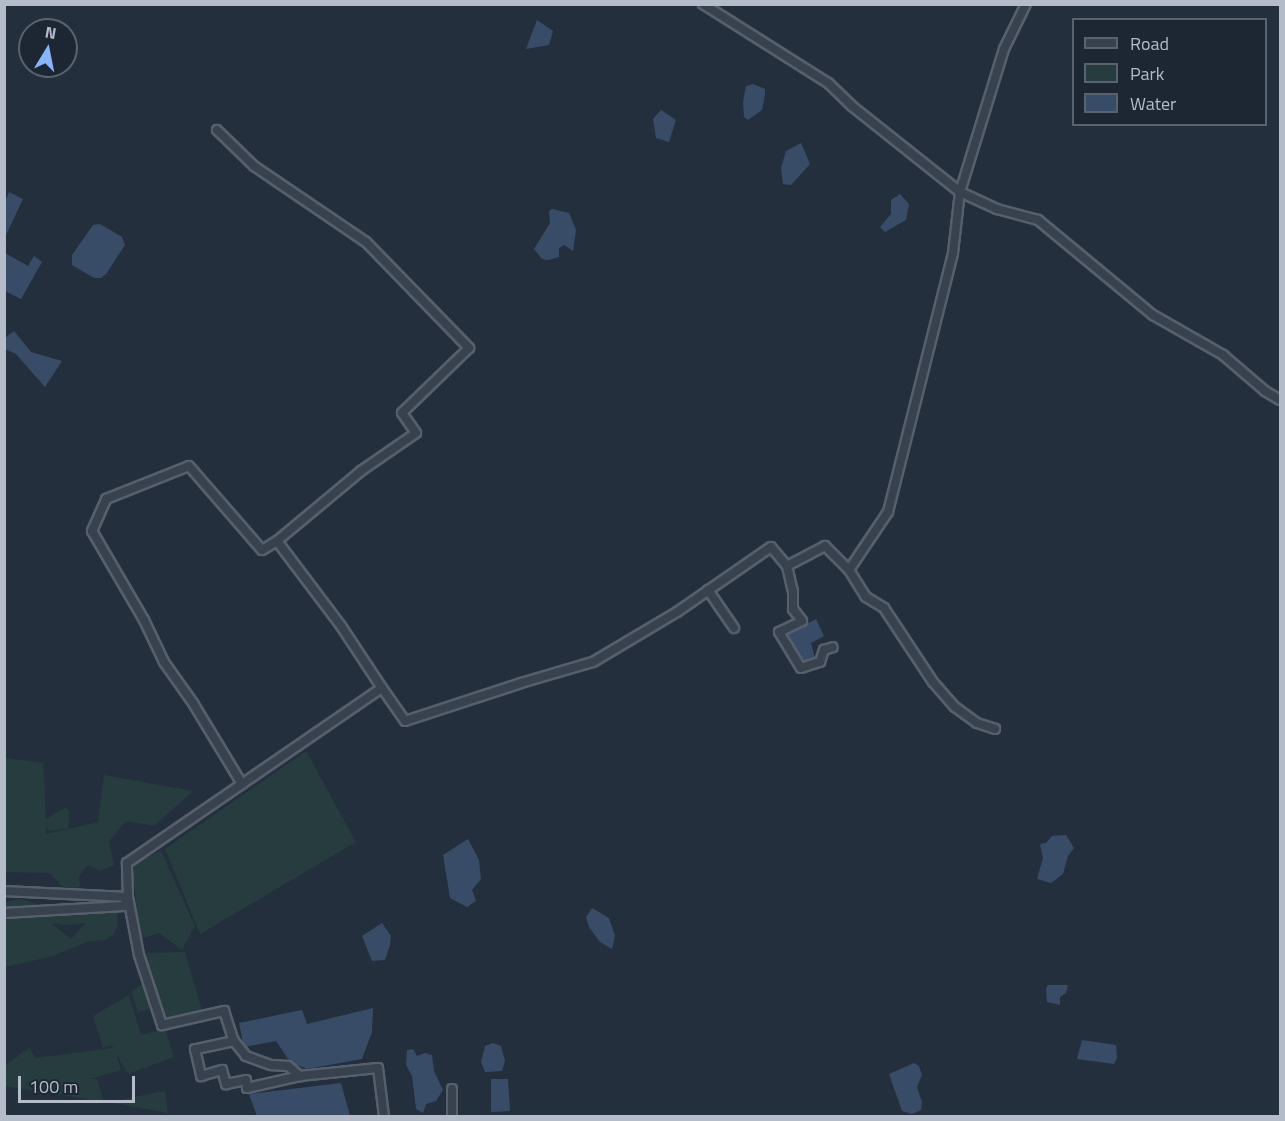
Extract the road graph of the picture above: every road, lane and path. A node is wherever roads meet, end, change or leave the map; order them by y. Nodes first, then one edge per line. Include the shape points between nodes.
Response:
1 (703, 4) edge
2 (1026, 4) edge
3 (217, 130) dead end
4 (960, 192) junction
5 (1281, 400) edge
6 (277, 541) junction
7 (787, 566) junction
8 (849, 570) junction
9 (708, 591) junction
10 (734, 628) dead end
11 (833, 647) dead end
12 (382, 688) junction
13 (995, 729) dead end
14 (242, 784) junction
15 (4, 891) edge
16 (128, 897) junction
17 (4, 913) edge
18 (234, 1041) junction
19 (300, 1076) junction
20 (452, 1089) dead end
21 (384, 1116) edge
22 (452, 1116) edge

1 - 4 street via 828,83
2 - 4 street via 1004,49
3 - 6 street via 254,166 366,242 469,348 402,413 416,433 361,471
4 - 5 street via 997,209 1038,220 1153,315 1223,355
4 - 8 street via 954,254 888,512
6 - 12 street
6 - 14 street via 262,550 189,466 106,499 92,531 164,662
7 - 8 street via 825,546
7 - 9 street via 771,547
7 - 11 street via 793,609 802,621 779,632 801,668 820,663 824,650
8 - 13 street via 866,597 884,608 933,682 955,707 977,723
9 - 10 street
9 - 12 street via 593,662 405,721
12 - 14 street
14 - 16 street via 127,863
15 - 16 street
16 - 17 street via 124,906
16 - 18 street via 139,955 162,1025 224,1011
18 - 19 street via 246,1056 288,1066
18 - 19 street via 195,1049 201,1076 222,1070 226,1084 246,1080 247,1088
19 - 21 street via 378,1068
20 - 22 street

